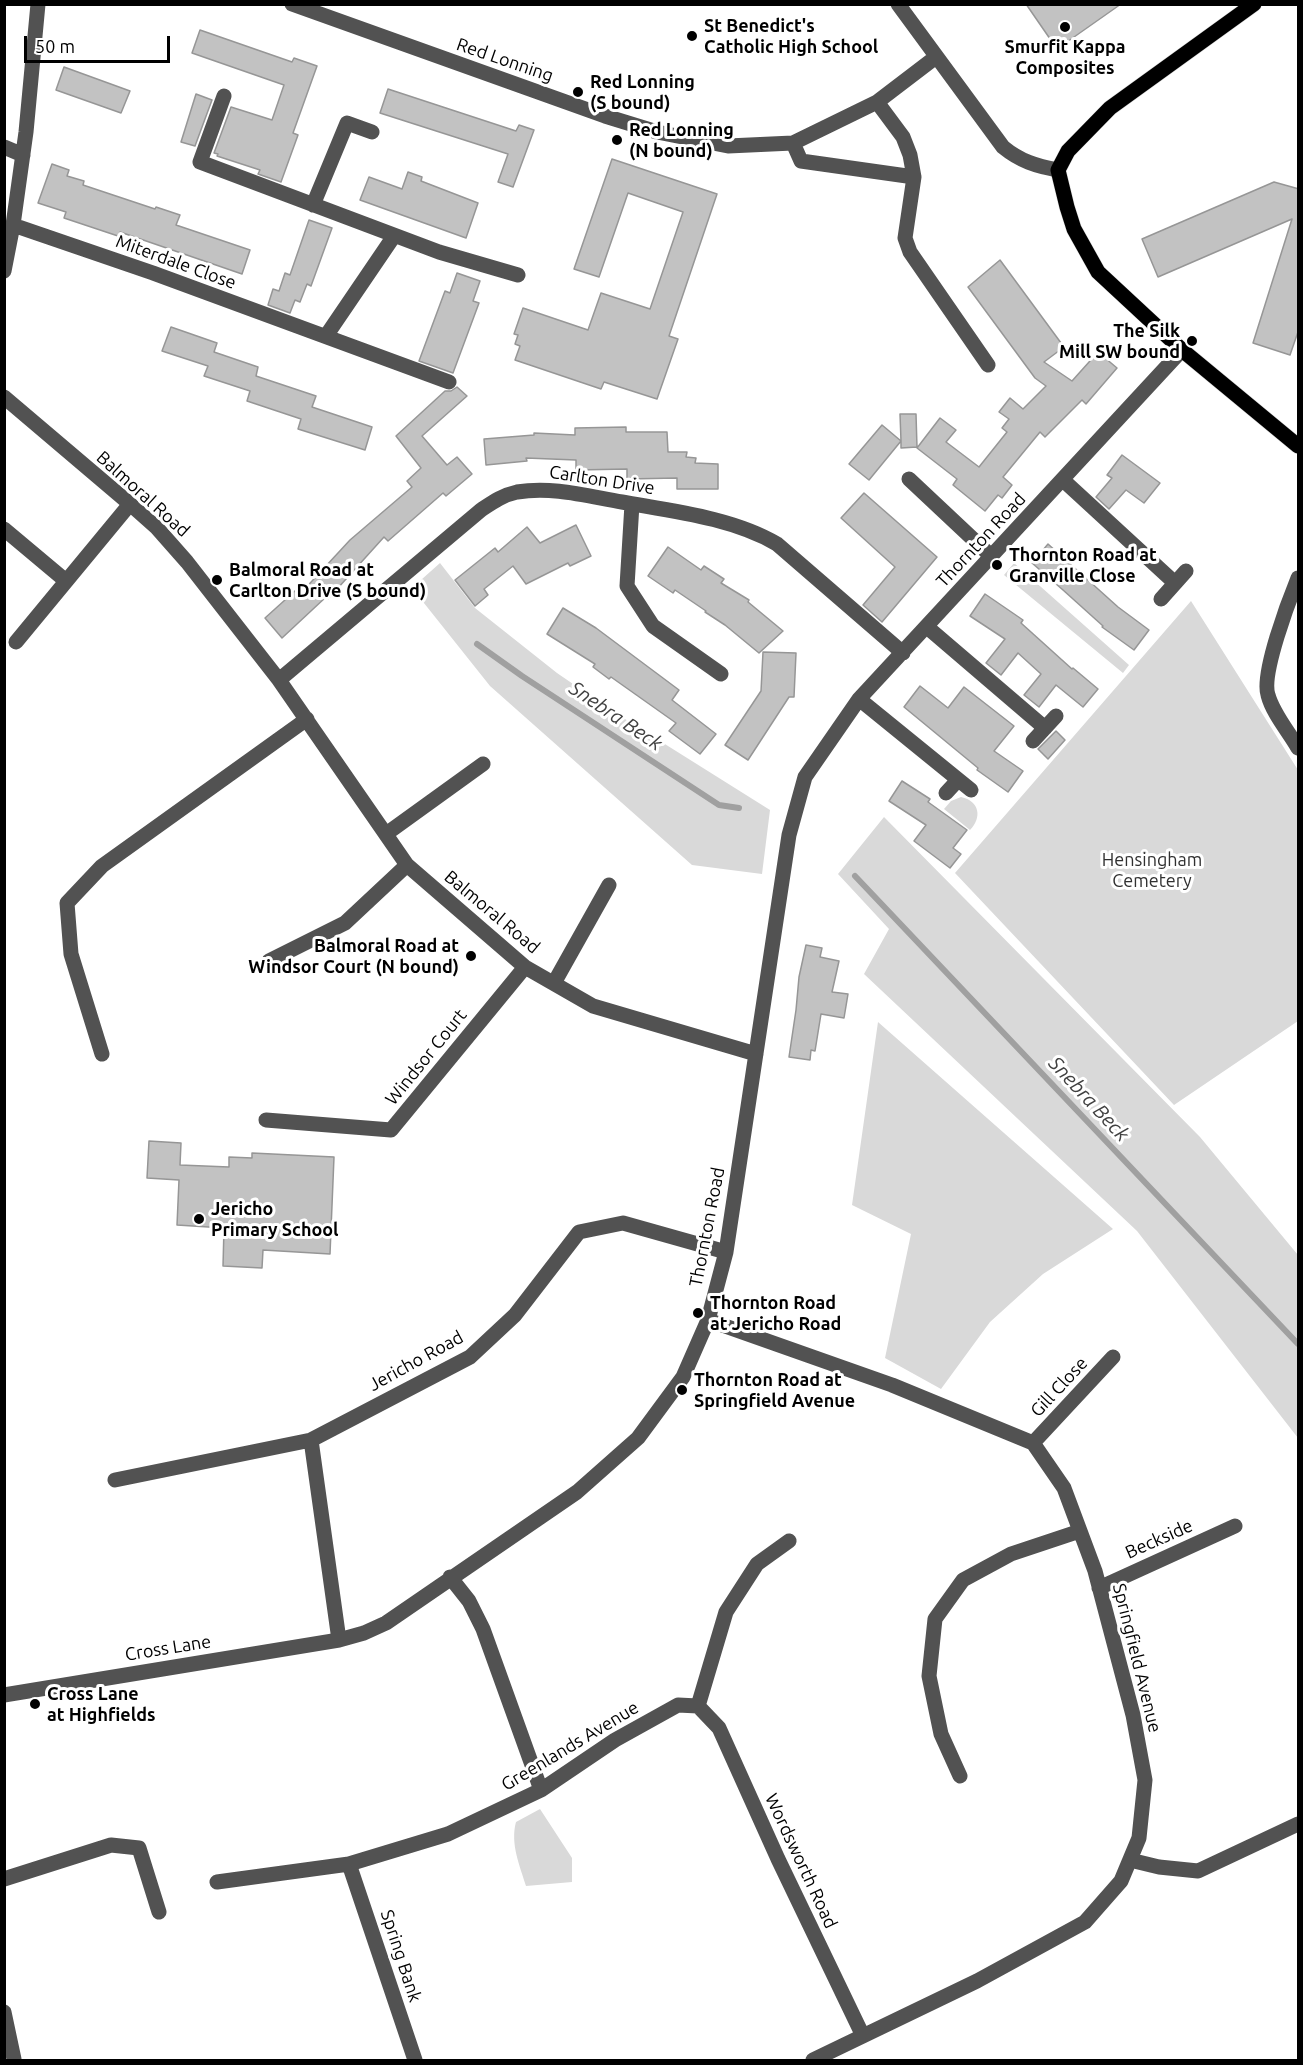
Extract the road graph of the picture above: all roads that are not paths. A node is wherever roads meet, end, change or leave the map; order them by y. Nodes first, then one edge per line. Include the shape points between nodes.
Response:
1 (38, 4) edge
2 (292, 4) edge
3 (898, 4) edge
4 (1254, 4) edge
5 (936, 57) junction
6 (224, 96) dead end
7 (878, 102) junction
8 (372, 132) dead end
9 (793, 143) junction
10 (4, 147) edge
11 (23, 155) junction
12 (1058, 170) junction
13 (914, 177) junction
14 (313, 205) junction
15 (13, 225) junction
16 (394, 236) junction
17 (4, 271) edge
18 (518, 275) dead end
19 (326, 336) junction
20 (1182, 350) junction
21 (988, 365) dead end
22 (449, 382) dead end
23 (4, 397) edge
24 (1299, 446) edge
25 (909, 479) dead end
26 (1063, 480) junction
27 (130, 504) junction
28 (632, 504) junction
29 (4, 529) edge
30 (991, 556) junction
31 (1186, 571) dead end
32 (1299, 578) edge
33 (66, 581) junction
34 (1175, 583) junction
35 (1161, 598) dead end
36 (927, 627) junction
37 (16, 642) dead end
38 (903, 653) junction
39 (721, 674) dead end
40 (279, 680) junction
41 (859, 699) junction
42 (1056, 716) dead end
43 (306, 719) junction
44 (1045, 728) junction
45 (1033, 741) dead end
46 (1299, 748) edge
47 (483, 764) dead end
48 (958, 780) junction
49 (971, 790) dead end
50 (946, 793) dead end
51 (386, 834) junction
52 (407, 865) junction
53 (609, 885) dead end
54 (268, 961) dead end
55 (525, 967) junction
56 (554, 983) junction
57 (756, 1053) junction
58 (102, 1054) dead end
59 (266, 1120) dead end
60 (726, 1252) junction
61 (708, 1320) junction
62 (1113, 1357) dead end
63 (311, 1440) junction
64 (1033, 1443) junction
65 (115, 1480) dead end
66 (1235, 1526) dead end
67 (1080, 1531) junction
68 (789, 1541) dead end
69 (450, 1577) junction
70 (1099, 1588) junction
71 (339, 1640) junction
72 (4, 1695) edge
73 (698, 1706) junction
74 (960, 1776) dead end
75 (541, 1790) junction
76 (1299, 1824) edge
77 (1130, 1860) junction
78 (349, 1863) junction
79 (4, 1880) edge
80 (217, 1882) dead end
81 (159, 1912) dead end
82 (4, 2012) edge
83 (863, 2036) junction
84 (15, 2060) edge
85 (415, 2061) edge
86 (813, 2061) edge

1 - 11 street
2 - 9 street, Red Lonning via 657,132 728,146
3 - 5 street
4 - 12 main road via 1110,108 1068,151
5 - 7 street, Red Lonning
5 - 12 street via 1003,147 1017,159
6 - 14 street via 200,162
7 - 9 street, Red Lonning
7 - 13 street via 903,137
8 - 14 street via 347,123
9 - 13 street via 801,161
10 - 11 street
11 - 15 street
12 - 20 main road via 1074,229 1094,267
13 - 21 street via 905,238 910,252
14 - 16 street
15 - 17 street
15 - 19 street, Miterdale Close
16 - 18 street
16 - 19 street
19 - 22 street, Miterdale Close
20 - 24 main road
20 - 26 street, Thornton Road
23 - 27 street, Balmoral Road
25 - 30 street
26 - 30 street, Thornton Road
26 - 34 street
27 - 33 street
27 - 40 street, Balmoral Road via 187,562
28 - 38 street, Carlton Drive via 764,536
28 - 39 street via 627,586 654,626
28 - 40 street, Carlton Drive via 552,489 501,497
29 - 33 street
30 - 36 street, Thornton Road
31 - 34 street
32 - 46 street via 1267,683 1268,695
33 - 37 street
34 - 35 street
36 - 38 street, Thornton Road
36 - 44 street
38 - 41 street, Thornton Road
40 - 43 street, Balmoral Road
41 - 48 street
41 - 57 street, Thornton Road via 805,777 789,836
42 - 44 street
43 - 51 street, Balmoral Road
43 - 58 street via 102,867 67,903 70,954
44 - 45 street
47 - 51 street
48 - 49 street
48 - 50 street
51 - 52 street, Balmoral Road
52 - 54 street via 345,923
52 - 55 street, Balmoral Road
53 - 56 street
55 - 56 street, Balmoral Road
55 - 59 street, Windsor Court via 391,1130
56 - 57 street, Balmoral Road via 593,1006
57 - 60 street, Thornton Road
60 - 61 street, Thornton Road
60 - 63 street, Jericho Road via 623,1223 579,1232 515,1315 470,1357
61 - 64 street via 892,1385
61 - 69 street, Thornton Road via 683,1377 638,1438 577,1492
62 - 64 street, Gill Close
63 - 65 street, Jericho Road
63 - 71 street
64 - 67 street, Springfield Avenue via 1064,1488
66 - 70 street, Beckside
67 - 70 street, Springfield Avenue
67 - 74 street via 1011,1554 963,1580 934,1619 929,1676 941,1734
68 - 73 street via 757,1564 726,1612
69 - 71 street, Thornton Road via 386,1623
69 - 75 street via 469,1601 483,1629
70 - 77 street, Springfield Avenue via 1133,1715 1145,1780 1139,1838
71 - 72 street, Cross Lane
73 - 75 street, Greenlands Avenue via 678,1705 615,1740
73 - 83 street, Wordsworth Road via 719,1728
75 - 78 street, Greenlands Avenue via 448,1834
76 - 77 street via 1198,1871
77 - 83 street, Springfield Avenue via 1121,1881 1085,1922 977,1981
78 - 80 street, Greenlands Avenue
78 - 85 street, Spring Bank
79 - 81 street via 111,1845 139,1848
82 - 84 street
83 - 86 street, Springfield Avenue

